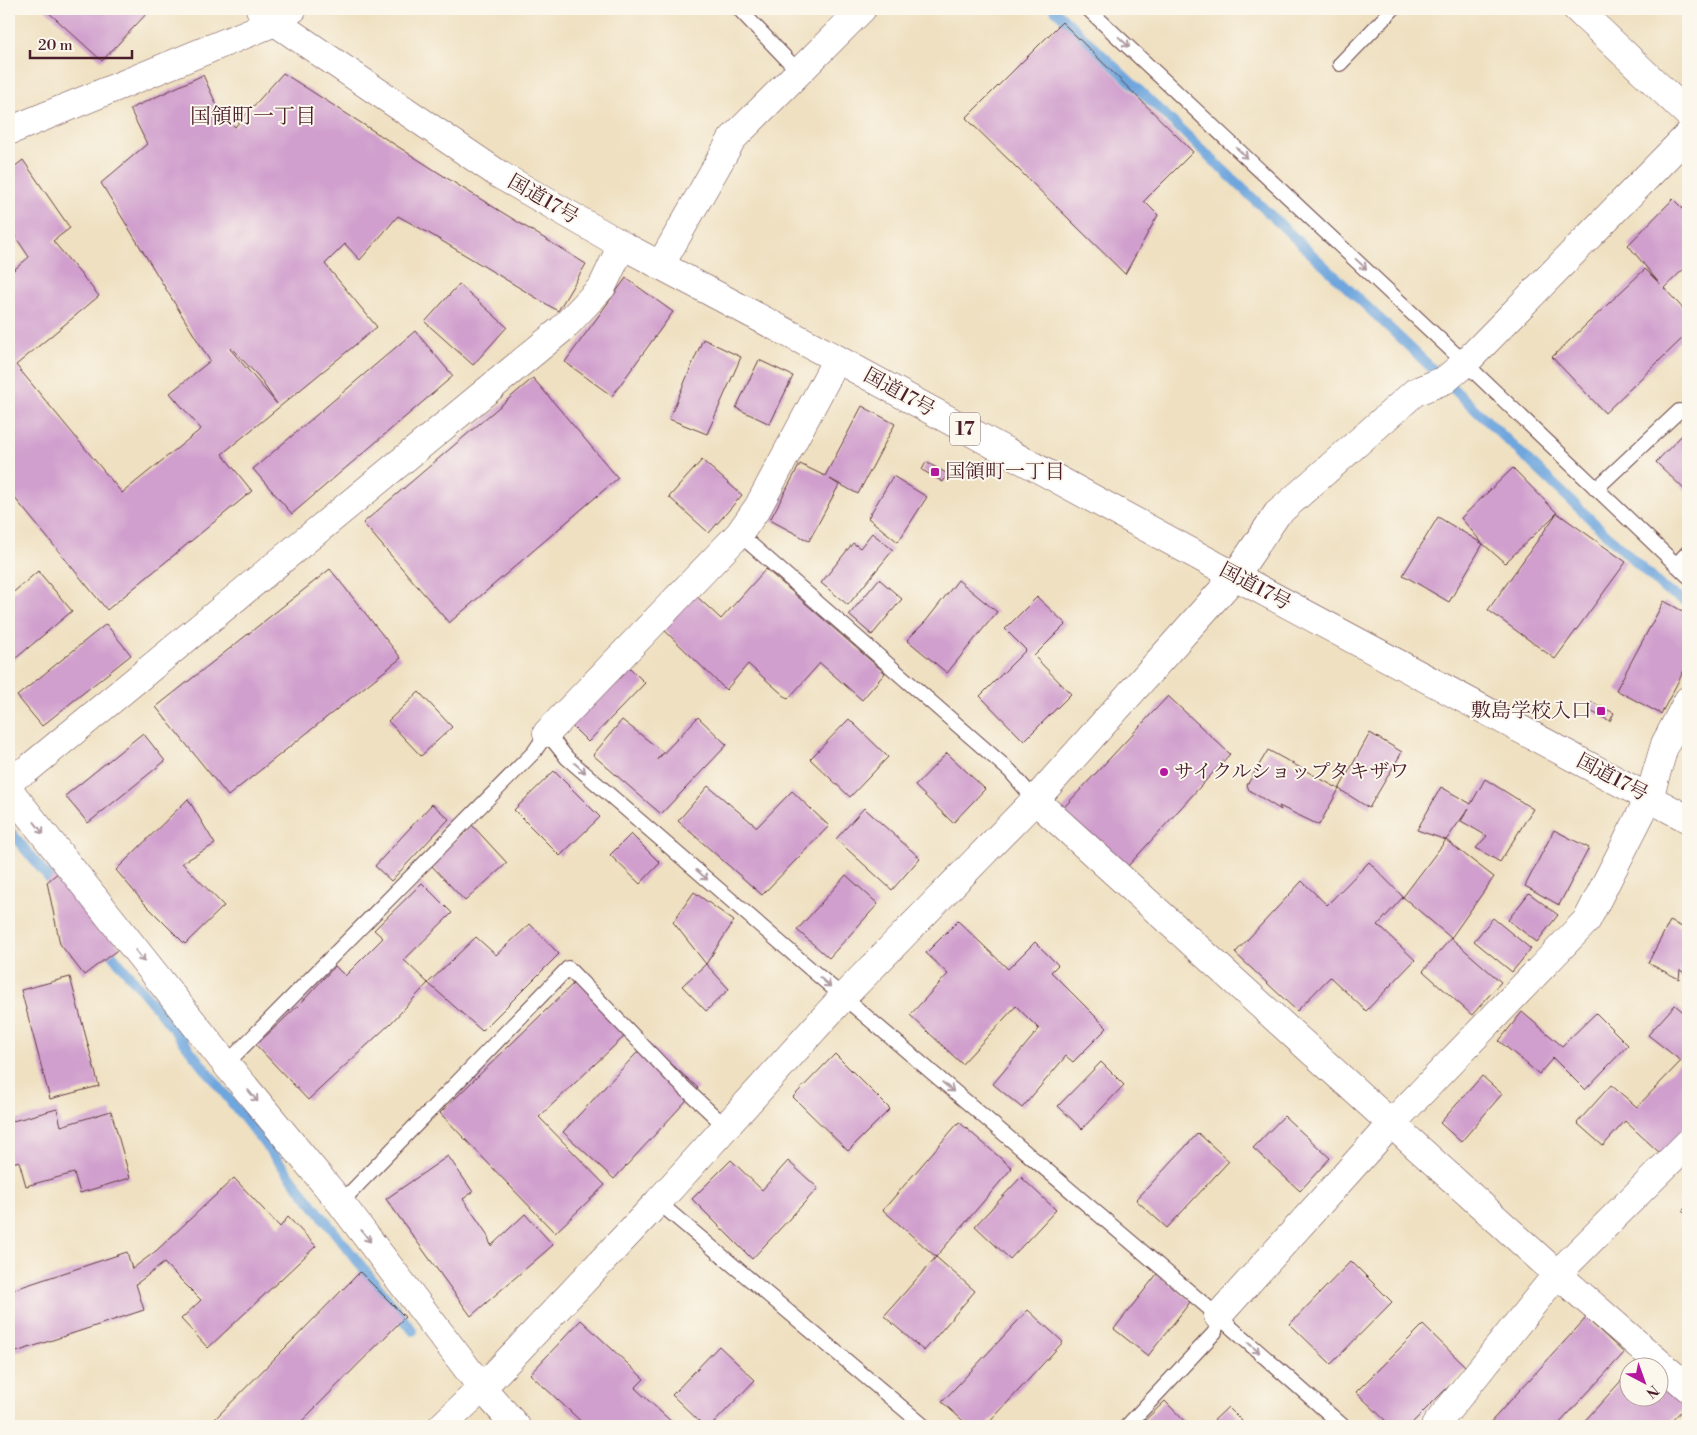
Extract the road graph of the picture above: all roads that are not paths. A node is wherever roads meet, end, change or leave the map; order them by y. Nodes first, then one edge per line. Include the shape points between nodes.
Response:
1 (739, 9) edge
2 (862, 9) edge
3 (1088, 9) edge
4 (1393, 9) edge
5 (1577, 9) edge
6 (276, 13) edge
7 (1340, 64) dead end
8 (799, 72) junction
9 (1688, 114) edge
10 (9, 131) edge
11 (1688, 135) edge
12 (622, 245) junction
13 (660, 266) junction
14 (837, 359) junction
15 (1465, 362) junction
16 (1679, 411) dead end
17 (1596, 489) junction
18 (739, 534) junction
19 (1688, 552) edge
20 (1676, 565) junction
21 (1235, 576) junction
22 (1688, 576) edge
23 (1688, 700) edge
24 (547, 733) junction
25 (9, 779) edge
26 (9, 790) edge
27 (1650, 798) junction
28 (1035, 800) junction
29 (1688, 819) edge
30 (842, 997) junction
31 (226, 1064) junction
32 (1392, 1123) junction
33 (726, 1127) junction
34 (1688, 1143) edge
35 (340, 1202) junction
36 (658, 1202) junction
37 (1557, 1274) junction
38 (1218, 1316) junction
39 (482, 1388) junction
40 (1688, 1388) edge
41 (442, 1426) edge
42 (516, 1426) edge
43 (924, 1426) edge
44 (1127, 1426) edge
45 (1342, 1426) edge
46 (1435, 1426) edge

1 - 8 lane
2 - 8 main road
3 -> 15 lane
4 - 7 lane
5 - 9 main road
6 - 10 main road
6 - 12 main road, 国道17号 / 17 via 500,175
8 - 13 main road via 732,139
11 - 15 main road
12 - 13 main road, 国道17号 / 17
12 - 25 main road via 602,287 562,329 28,769
13 - 14 main road, 国道17号 / 17
14 - 18 main road via 758,507
14 - 21 main road, 国道17号 / 17
15 - 17 lane
15 - 21 main road via 1445,380 1415,392 1277,514
16 - 17 lane
17 - 20 lane
18 - 24 main road
18 - 28 lane via 1010,771
19 - 20 lane
20 - 22 lane
21 - 27 main road, 国道17号 / 17
21 - 28 main road
23 - 27 main road via 1665,744
24 -> 30 lane via 567,758
24 - 31 lane via 534,752
26 -> 31 main road
27 - 29 main road, 国道17号 / 17
27 - 32 main road via 1587,920
28 - 30 main road
28 - 32 main road
30 - 33 main road
30 -> 38 lane
31 -> 35 main road
32 - 37 main road
32 - 38 main road
33 - 35 lane via 568,968
33 - 36 main road
34 - 37 main road
35 -> 39 main road
36 - 39 main road
36 - 43 lane
37 - 40 main road
37 - 46 main road
38 - 44 lane via 1215,1332
38 -> 45 lane
39 - 41 main road
39 - 42 main road

